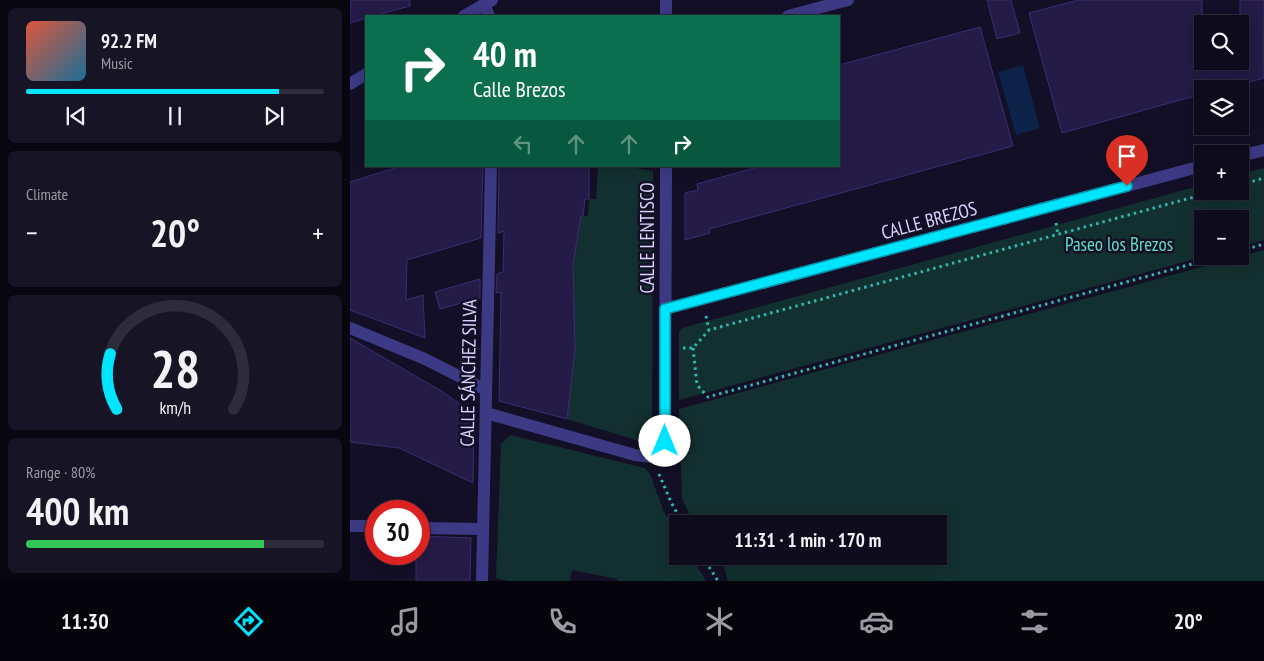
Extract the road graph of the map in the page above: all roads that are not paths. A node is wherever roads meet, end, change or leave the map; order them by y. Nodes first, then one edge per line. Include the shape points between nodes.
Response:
1 (666, 0) edge
2 (848, 0) edge
3 (488, 7) edge
4 (467, 15) edge
5 (666, 15) edge
6 (792, 15) edge
7 (365, 75) edge
8 (350, 84) edge
9 (1264, 150) edge
10 (1249, 154) edge
11 (491, 167) edge
12 (666, 167) edge
13 (1194, 168) edge
14 (665, 309) junction
15 (350, 328) edge
16 (486, 390) junction
17 (486, 413) junction
18 (350, 526) edge
19 (365, 526) edge
20 (430, 528) edge
21 (483, 529) junction
22 (482, 581) edge

1 - 5 street
2 - 6 street
3 - 4 street
7 - 8 street
9 - 10 street
11 - 16 street, CALLE SÁNCHEZ SILVA
12 - 14 street, CALLE LENTISCO
13 - 14 street, CALLE BREZOS
14 - 17 street, CALLE LENTISCO via 665,441 652,457
15 - 16 street via 425,358
16 - 17 street, CALLE SÁNCHEZ SILVA
17 - 21 street, CALLE SÁNCHEZ SILVA
18 - 19 street
20 - 21 street
21 - 22 street, CALLE SÁNCHEZ SILVA

